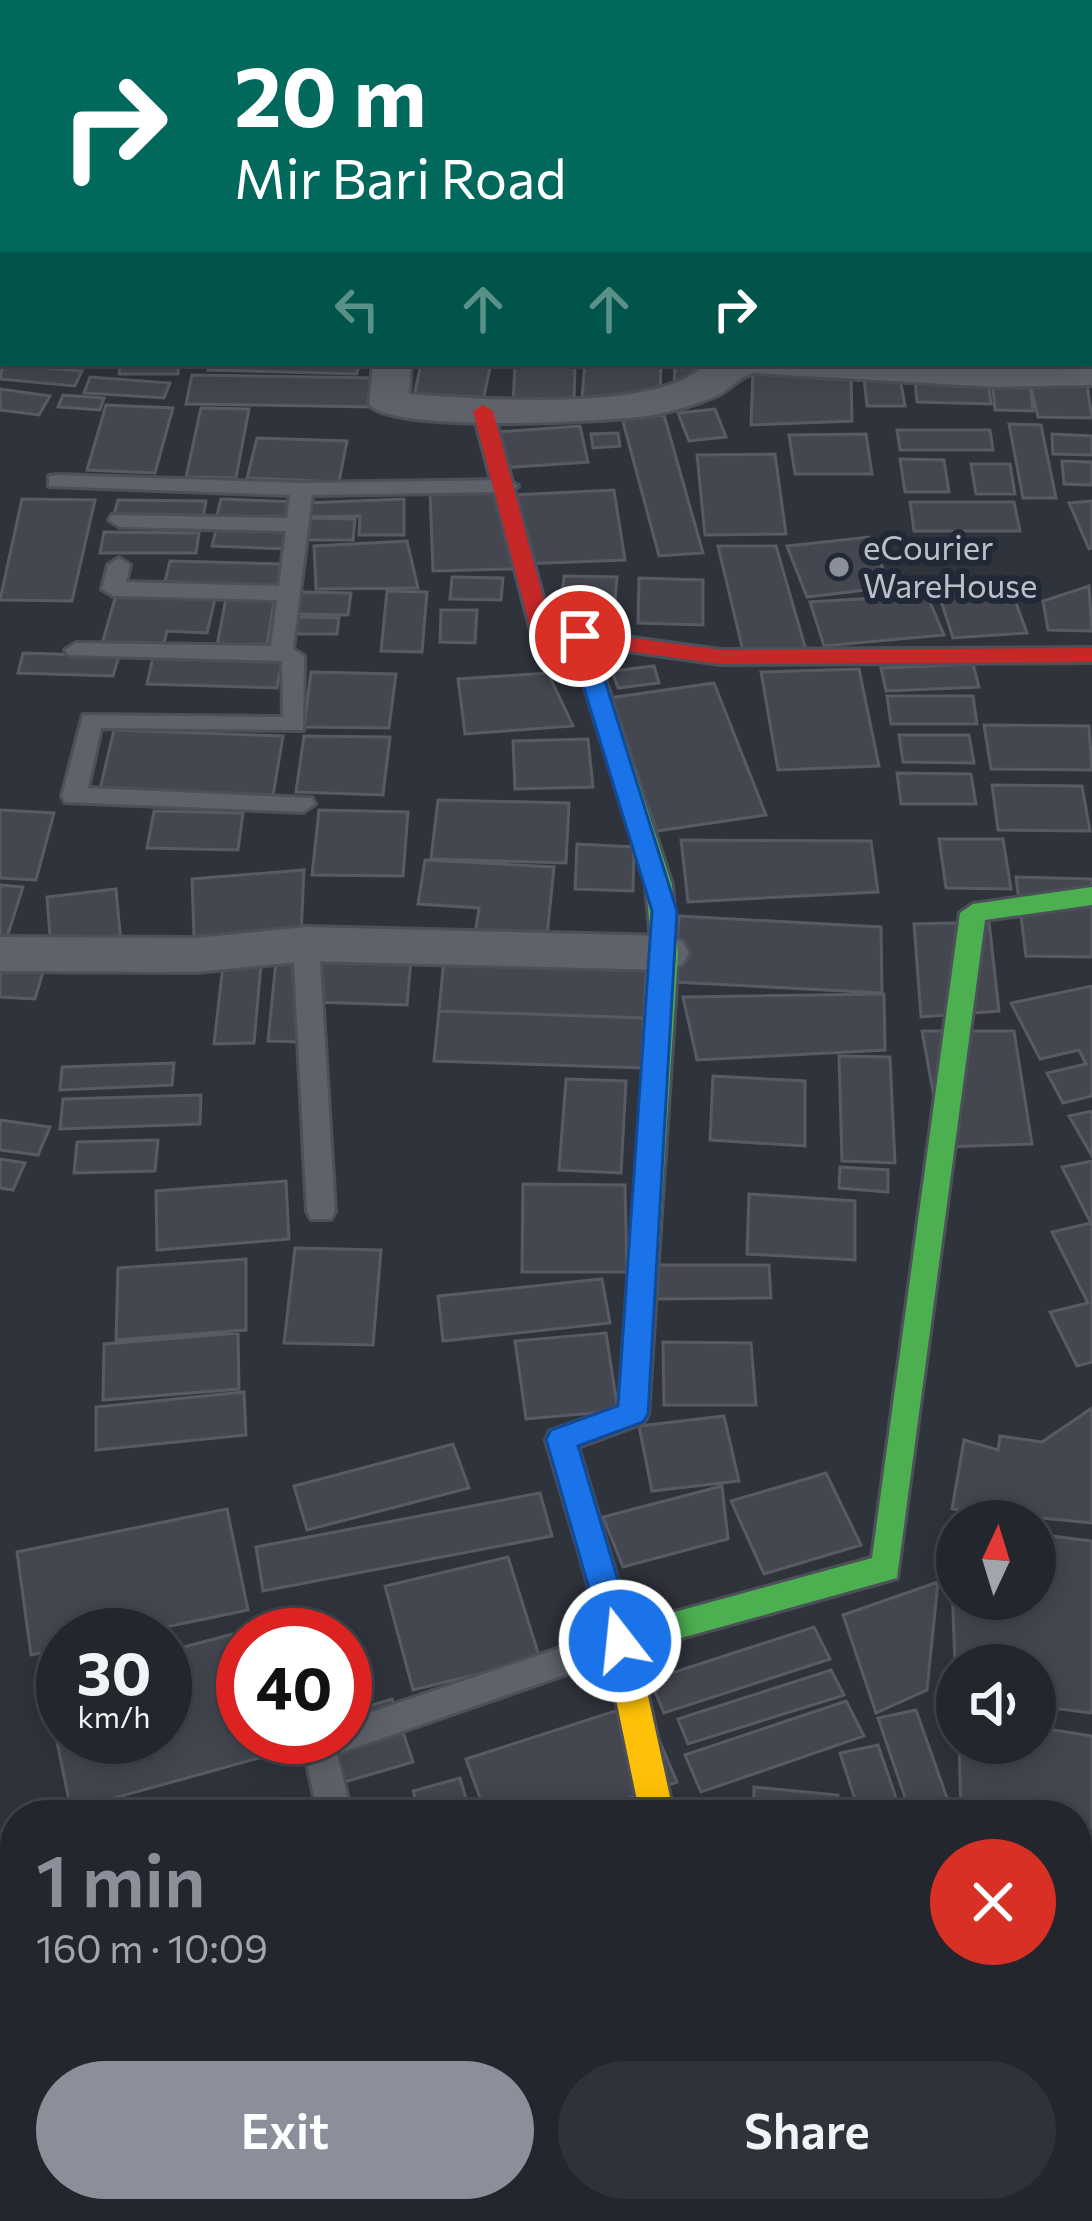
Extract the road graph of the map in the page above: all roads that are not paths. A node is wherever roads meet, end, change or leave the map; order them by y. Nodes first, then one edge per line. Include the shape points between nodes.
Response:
1 (392, 366) edge
2 (735, 366) edge
3 (877, 366) edge
4 (993, 369) edge
5 (1092, 373) edge
6 (483, 411) junction
7 (57, 481) dead end
8 (507, 486) junction
9 (302, 489) junction
10 (120, 520) dead end
11 (299, 525) junction
12 (119, 565) dead end
13 (287, 593) junction
14 (580, 636) junction
15 (76, 650) dead end
16 (281, 654) junction
17 (1092, 655) edge
18 (303, 804) dead end
19 (1092, 896) edge
20 (306, 944) junction
21 (665, 953) junction
22 (0, 954) edge
23 (321, 1211) dead end
24 (620, 1641) junction
25 (372, 1727) edge
26 (323, 1764) edge
27 (332, 1800) edge
28 (654, 1800) edge

1 - 6 street via 389,404
2 - 6 street via 708,386 650,404
3 - 4 street
4 - 5 street
6 - 8 street
7 - 9 lane
8 - 9 lane
8 - 14 street via 519,572 541,634
9 - 11 lane
10 - 11 lane
11 - 13 lane
12 - 13 lane via 113,589
13 - 16 lane
14 - 17 street via 721,657
14 - 21 street via 659,885
15 - 16 lane
16 - 18 lane via 293,656 295,725 92,720 74,796
19 - 24 street via 974,913 886,1568
20 - 21 street
20 - 22 street via 196,955
20 - 23 lane
21 - 24 street via 633,1414 561,1439
24 - 25 lane
24 - 28 street
26 - 27 lane

